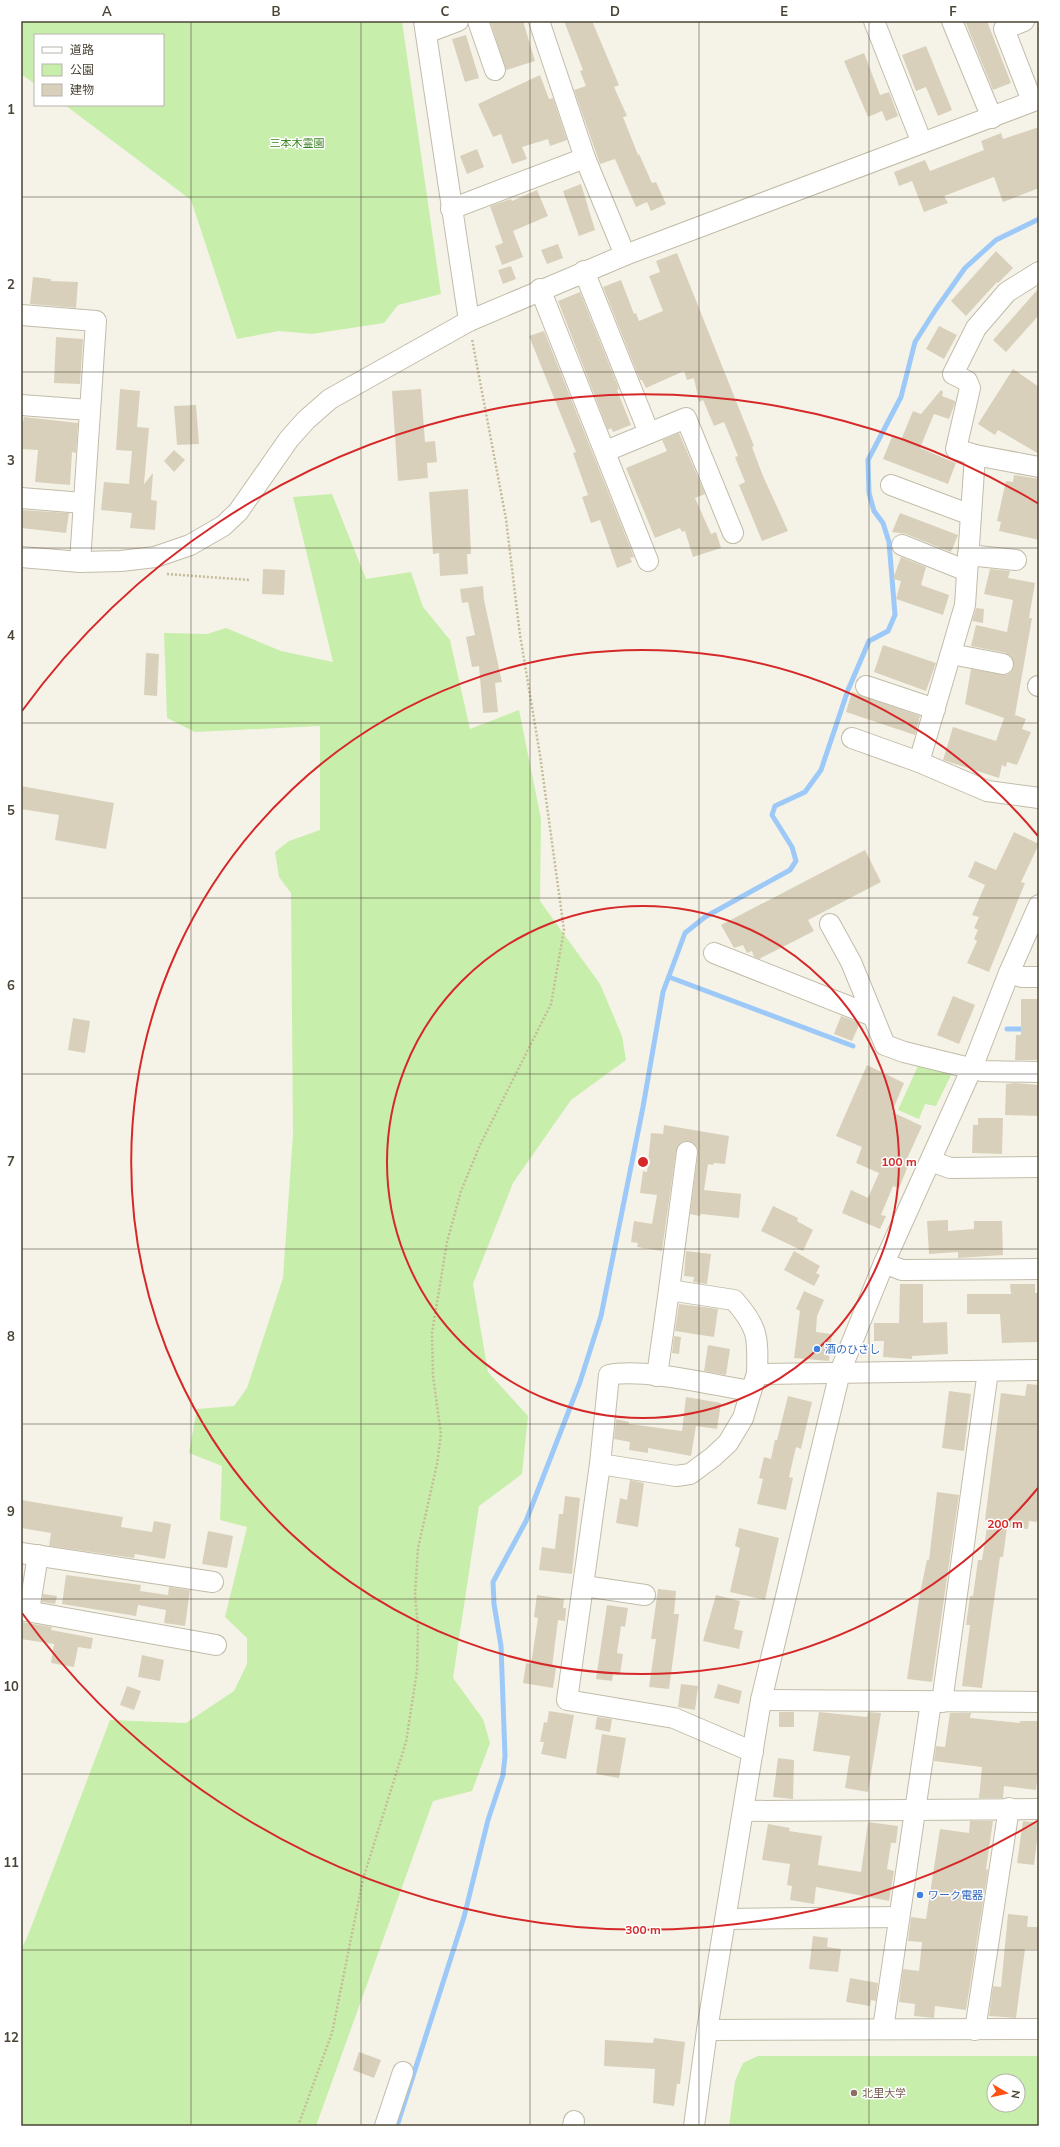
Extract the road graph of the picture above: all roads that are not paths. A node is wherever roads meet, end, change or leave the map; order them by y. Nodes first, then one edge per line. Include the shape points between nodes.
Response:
1 (458, 21) edge
2 (478, 21) edge
3 (539, 21) edge
4 (874, 21) edge
5 (952, 21) edge
6 (1024, 21) edge
7 (425, 27) edge
8 (495, 70) dead end
9 (1035, 100) edge
10 (992, 118) junction
11 (922, 143) junction
12 (585, 158) junction
13 (451, 209) junction
14 (625, 255) junction
15 (584, 271) junction
16 (1039, 272) edge
17 (540, 289) junction
18 (21, 315) edge
19 (469, 321) junction
20 (21, 405) edge
21 (89, 410) junction
22 (649, 433) junction
23 (606, 451) junction
24 (975, 455) junction
25 (1039, 468) edge
26 (891, 485) dead end
27 (21, 498) edge
28 (83, 503) junction
29 (971, 516) junction
30 (733, 533) dead end
31 (902, 545) dead end
32 (21, 557) edge
33 (1016, 560) dead end
34 (648, 561) dead end
35 (80, 562) junction
36 (968, 563) junction
37 (951, 654) junction
38 (1003, 664) dead end
39 (866, 686) dead end
40 (935, 709) junction
41 (852, 738) dead end
42 (919, 762) junction
43 (1039, 798) edge
44 (1039, 905) edge
45 (830, 924) dead end
46 (714, 952) dead end
47 (1009, 973) junction
48 (1039, 977) edge
49 (873, 1016) junction
50 (972, 1068) junction
51 (1039, 1072) edge
52 (687, 1152) dead end
53 (931, 1161) junction
54 (1039, 1167) edge
55 (884, 1263) junction
56 (1039, 1268) edge
57 (669, 1290) junction
58 (1039, 1370) edge
59 (988, 1371) junction
60 (840, 1372) junction
61 (657, 1376) junction
62 (754, 1383) junction
63 (600, 1464) junction
64 (30, 1554) edge
65 (213, 1582) dead end
66 (584, 1586) junction
67 (645, 1595) dead end
68 (25, 1611) edge
69 (216, 1645) dead end
70 (761, 1700) junction
71 (936, 1702) junction
72 (1039, 1702) edge
73 (752, 1752) junction
74 (915, 1808) junction
75 (1009, 1808) junction
76 (1039, 1809) edge
77 (744, 1810) junction
78 (899, 1917) junction
79 (726, 1919) junction
80 (883, 2029) junction
81 (1039, 2029) edge
82 (707, 2030) junction
83 (975, 2030) junction
84 (402, 2072) dead end
85 (385, 2126) edge
86 (694, 2126) edge

1 - 7 street
2 - 8 street
3 - 12 street
4 - 11 street
5 - 10 street
6 - 9 street via 1004,29
7 - 13 street
9 - 10 street
10 - 11 street
11 - 14 street
12 - 13 street
12 - 14 street
13 - 19 street
14 - 15 street
15 - 17 street
15 - 22 street
16 - 24 street via 1007,292 976,328 953,374 967,381 970,388 956,449
17 - 19 street
17 - 23 street
18 - 21 street via 96,320
19 - 35 street via 324,404 302,425 238,512 223,526 190,544 155,556 121,561
20 - 21 street
21 - 28 street
22 - 23 street
22 - 30 street via 686,418
23 - 34 street
24 - 25 street
24 - 29 street
26 - 29 street
27 - 28 street
28 - 35 street
29 - 36 street
31 - 36 street
32 - 35 street
33 - 36 street
36 - 37 street via 965,606
37 - 38 street
37 - 40 street
39 - 40 street
40 - 42 street
41 - 42 street
42 - 43 street via 987,791
44 - 47 street
45 - 49 street via 851,962
46 - 49 street
47 - 48 street via 1022,977
47 - 50 street
49 - 50 street via 885,1045
50 - 51 street via 982,1071
50 - 53 street
52 - 57 street
53 - 54 street via 950,1168
53 - 55 street
55 - 56 street via 902,1270
55 - 60 street
57 - 61 street
57 - 62 street via 734,1300 752,1322 758,1340
58 - 59 street
59 - 60 street
59 - 71 street
60 - 62 street
60 - 70 street
61 - 62 street
61 - 63 street via 622,1373 609,1375
62 - 63 street via 743,1418 728,1442 690,1474 676,1476
63 - 66 street
64 - 65 street
64 - 68 street
66 - 67 street
66 - 73 street via 567,1700 674,1718
68 - 69 street
70 - 71 street
70 - 73 street
71 - 72 street
71 - 74 street
73 - 77 street
74 - 75 street
74 - 77 street
74 - 78 street
75 - 76 street
75 - 83 street
77 - 79 street
78 - 79 street
78 - 80 street
79 - 82 street
80 - 82 street
80 - 83 street
81 - 83 street
82 - 86 street
84 - 85 street

